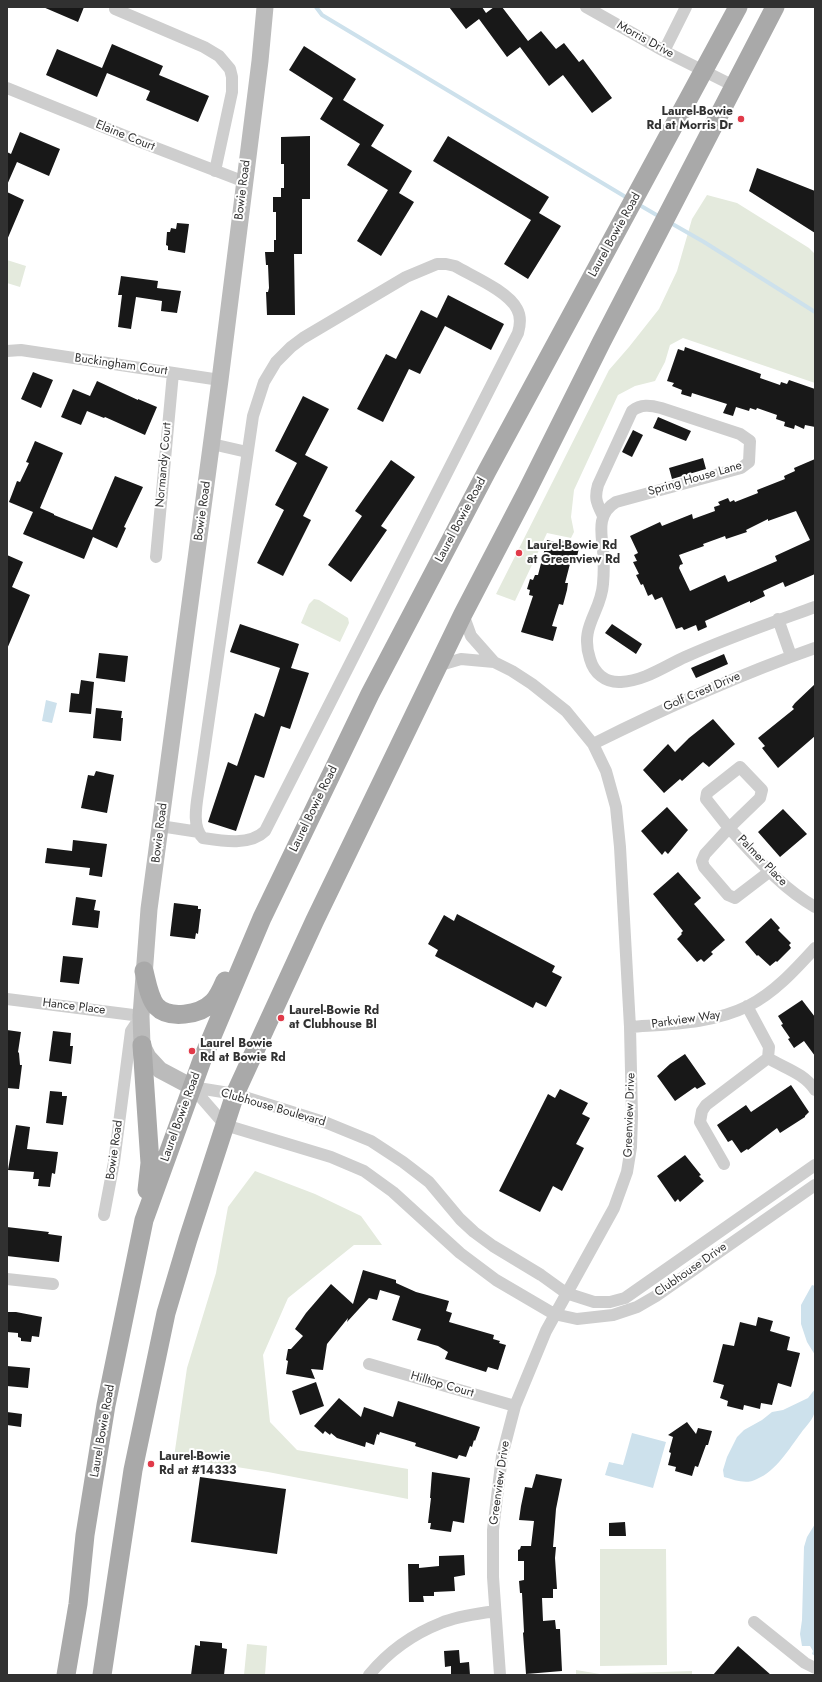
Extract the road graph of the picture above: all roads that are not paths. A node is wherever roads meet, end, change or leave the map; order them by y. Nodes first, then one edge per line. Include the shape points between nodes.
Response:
1 (265, 7) edge
2 (586, 7) edge
3 (686, 7) edge
4 (738, 7) edge
5 (775, 7) edge
6 (116, 9) dead end
7 (664, 51) junction
8 (704, 71) junction
9 (734, 86) junction
10 (7, 88) edge
11 (215, 171) junction
12 (244, 182) junction
13 (7, 351) edge
14 (173, 373) junction
15 (220, 380) junction
16 (212, 444) junction
17 (247, 452) junction
18 (603, 516) junction
19 (156, 557) dead end
20 (815, 607) edge
21 (463, 614) junction
22 (778, 619) junction
23 (815, 648) edge
24 (791, 656) junction
25 (494, 662) junction
26 (437, 666) junction
27 (593, 744) junction
28 (160, 826) junction
29 (729, 828) junction
30 (199, 832) junction
31 (769, 872) junction
32 (815, 907) edge
33 (262, 918) junction
34 (815, 948) edge
35 (144, 971) junction
36 (7, 998) edge
37 (747, 1006) junction
38 (141, 1016) junction
39 (630, 1027) junction
40 (142, 1045) junction
41 (768, 1052) junction
42 (192, 1087) junction
43 (815, 1090) edge
44 (235, 1094) junction
45 (225, 1125) junction
46 (724, 1164) dead end
47 (815, 1166) edge
48 (815, 1185) edge
49 (104, 1215) dead end
50 (144, 1220) junction
51 (7, 1279) edge
52 (53, 1284) dead end
53 (566, 1293) junction
54 (554, 1314) junction
55 (369, 1364) dead end
56 (515, 1406) junction
57 (495, 1611) junction
58 (754, 1622) dead end
59 (815, 1668) edge
60 (66, 1675) edge
61 (102, 1675) edge
62 (369, 1675) edge
63 (500, 1675) edge

1 - 12 street, Bowie Road
2 - 7 street, Morris Drive
3 - 7 street
4 - 8 main road, Laurel Bowie Road
5 - 9 main road
6 - 11 street via 204,47 219,56 230,69 232,92
7 - 8 street, Morris Drive
8 - 9 street, Morris Drive
8 - 33 main road, Laurel Bowie Road via 377,680
9 - 21 main road
10 - 11 street, Elaine Court
11 - 12 street, Elaine Court
12 - 15 street, Bowie Road
13 - 14 street, Buckingham Court via 21,350
14 - 15 street, Buckingham Court
14 - 19 street, Normandy Court
15 - 16 street, Bowie Road
16 - 17 street
16 - 28 street, Bowie Road
17 - 30 street via 199,787 196,818
17 - 30 street via 252,416 260,392 271,370 283,355 303,338 406,277 437,264 455,266 503,294 517,308 519,328 514,343 265,831 257,837 245,840 203,838
18 - 18 street, Spring House Lane via 605,510 616,502 741,468 750,462 750,441 740,434 661,408 650,405 637,407 632,411 598,485 595,495
18 - 22 street, Spring House Lane via 602,593 591,619 587,637 589,658 594,669 605,679 622,682 649,674
20 - 22 street, Spring House Lane
21 - 25 street, Greenview Drive via 471,636
21 - 26 main road
22 - 24 street
23 - 24 street, Golf Crest Drive
24 - 27 street, Golf Crest Drive via 690,697
25 - 26 street via 461,659
25 - 27 street, Greenview Drive via 512,671 552,699 566,711
26 - 44 main road
27 - 39 street, Greenview Drive via 606,771 618,825
28 - 30 street
28 - 35 street, Bowie Road
29 - 29 street, Palmer Place via 760,798 762,790 740,767 707,793 706,799
29 - 31 street, Palmer Place
29 - 31 street via 704,854 702,861 704,867 728,895 735,898
31 - 32 street, Palmer Place
33 - 35 main road via 252,923 246,932 216,997 205,1008 184,1014 165,1012 157,1007 152,999
33 - 42 main road, Laurel Bowie Road
34 - 37 street, Parkview Way via 787,977
35 - 38 street, Bowie Road
36 - 38 street, Hance Place
37 - 39 street, Parkview Way via 724,1015 700,1020
37 - 41 street
38 - 40 street, Bowie Road
38 - 49 street, Bowie Road via 131,1031 114,1162
39 - 53 street, Greenview Drive via 632,1116 627,1172 614,1208
40 - 42 street, Bowie Road via 148,1057 160,1070
40 - 50 main road via 150,1163
41 - 43 street via 807,1080
41 - 46 street via 702,1111 700,1122
42 - 44 street, Clubhouse Boulevard
42 - 45 street, Clubhouse Boulevard
42 - 50 main road, Laurel Bowie Road
44 - 45 main road
44 - 53 street, Clubhouse Boulevard via 327,1123 371,1141 429,1182 474,1232
45 - 54 street via 331,1156 364,1171 393,1192 460,1253 496,1280
45 - 61 main road via 170,1296 133,1470
47 - 53 street, Clubhouse Drive via 625,1298 610,1302 594,1302
48 - 54 street, Clubhouse Drive via 637,1307 613,1315 576,1319
50 - 60 main road, Laurel Bowie Road via 105,1413
51 - 52 street
53 - 54 street, Greenview Drive
54 - 56 street, Greenview Drive
55 - 56 street, Hilltop Court
56 - 57 street, Greenview Drive via 502,1456 495,1504
57 - 62 street via 441,1623 421,1632 390,1654
57 - 63 street, Greenview Drive
58 - 59 street via 805,1663

